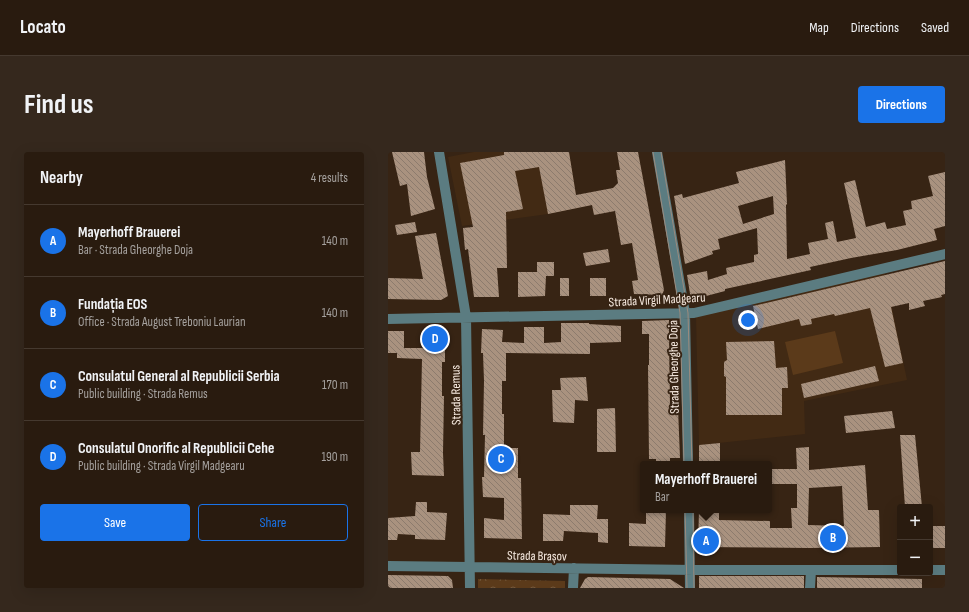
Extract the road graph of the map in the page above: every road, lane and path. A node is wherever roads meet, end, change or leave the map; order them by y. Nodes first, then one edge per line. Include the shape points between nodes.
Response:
1 (439, 152) edge
2 (657, 152) edge
3 (945, 254) edge
4 (684, 313) junction
5 (466, 317) junction
6 (388, 319) edge
7 (688, 461) edge
8 (689, 513) edge
9 (388, 566) edge
10 (471, 567) junction
11 (574, 568) junction
12 (688, 570) junction
13 (811, 570) junction
14 (897, 570) edge
15 (933, 570) edge
16 (945, 570) edge
17 (470, 588) edge
18 (573, 588) edge
19 (690, 588) edge
20 (810, 588) edge

1 - 5 street, Strada Remus
2 - 4 street, Strada Gheorghe Doja
3 - 4 street, Strada Virgil Madgearu via 704,311
4 - 5 street, Strada Virgil Madgearu
4 - 7 street, Strada Gheorghe Doja
5 - 6 street, Strada Virgil Madgearu
5 - 10 street, Strada Remus
8 - 12 street
9 - 10 street, Strada Brașov
10 - 11 street, Strada Brașov
10 - 17 street, Strada Remus
11 - 12 street, Strada Brașov
11 - 18 street
12 - 13 street, Strada Brașov
12 - 19 street
13 - 14 street, Strada Brașov
13 - 20 street
15 - 16 street

